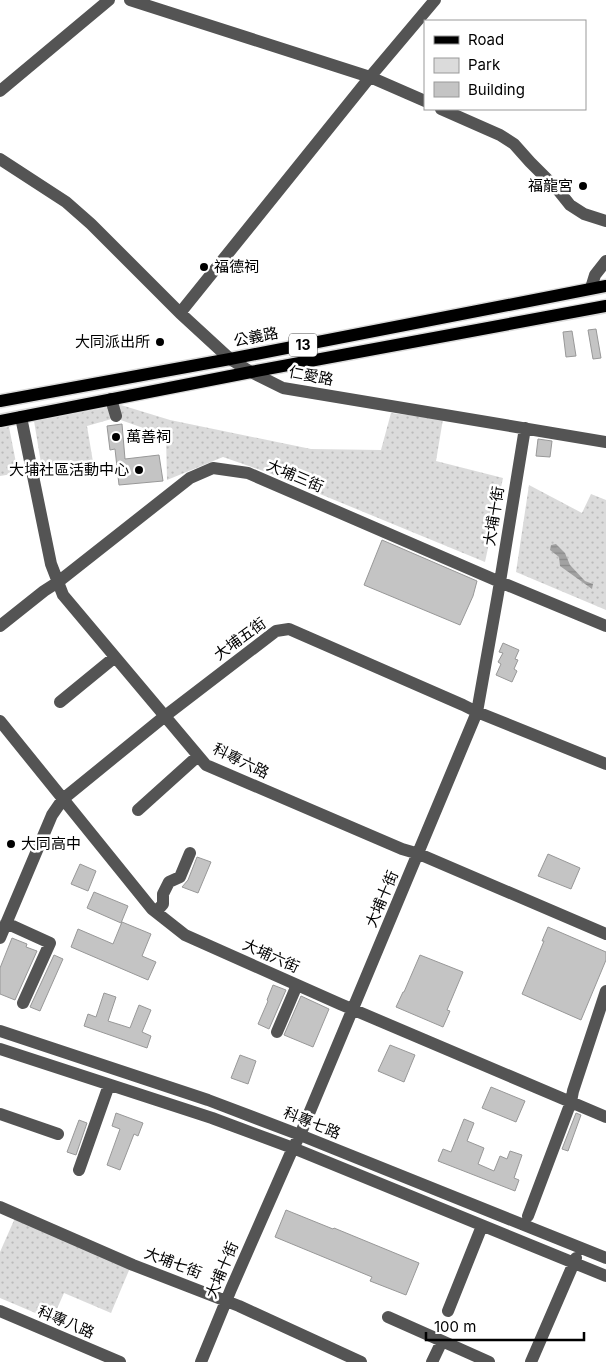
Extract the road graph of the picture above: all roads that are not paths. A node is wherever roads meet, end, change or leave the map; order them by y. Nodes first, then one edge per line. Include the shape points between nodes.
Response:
1 (109, 0) edge
2 (130, 0) edge
3 (435, 0) edge
4 (370, 77) junction
5 (0, 91) edge
6 (424, 101) edge
7 (443, 110) edge
8 (0, 159) edge
9 (606, 221) edge
10 (606, 261) edge
11 (606, 286) edge
12 (591, 288) junction
13 (606, 306) edge
14 (180, 313) junction
15 (230, 359) junction
16 (251, 372) junction
17 (111, 399) junction
18 (0, 401) edge
19 (116, 416) dead end
20 (22, 417) junction
21 (0, 421) edge
22 (525, 428) junction
23 (606, 442) edge
24 (58, 582) junction
25 (500, 582) junction
26 (0, 626) edge
27 (606, 626) edge
28 (115, 657) junction
29 (60, 702) dead end
30 (477, 712) junction
31 (165, 716) junction
32 (0, 721) edge
33 (198, 756) junction
34 (606, 764) edge
35 (63, 799) junction
36 (138, 810) dead end
37 (190, 853) dead end
38 (419, 854) junction
39 (156, 912) junction
40 (6, 923) junction
41 (606, 934) edge
42 (0, 938) edge
43 (297, 985) junction
44 (606, 991) edge
45 (23, 1003) dead end
46 (352, 1009) junction
47 (0, 1031) edge
48 (277, 1032) dead end
49 (0, 1049) edge
50 (109, 1085) junction
51 (571, 1102) junction
52 (0, 1114) edge
53 (606, 1117) edge
54 (58, 1134) dead end
55 (300, 1135) junction
56 (293, 1148) junction
57 (79, 1170) dead end
58 (0, 1207) edge
59 (528, 1216) dead end
60 (482, 1226) junction
61 (580, 1248) junction
62 (606, 1258) edge
63 (574, 1264) junction
64 (606, 1276) edge
65 (226, 1300) junction
66 (0, 1311) edge
67 (448, 1311) dead end
68 (388, 1317) dead end
69 (442, 1341) junction
70 (120, 1362) edge
71 (201, 1362) edge
72 (362, 1362) edge
73 (432, 1362) edge
74 (489, 1362) edge
75 (531, 1362) edge

1 - 5 street
2 - 4 street
3 - 4 street
4 - 6 street
4 - 14 street
7 - 9 street via 514,144 570,205 584,214
8 - 14 street, 仁愛路 via 66,202
10 - 12 street
11 - 12 main road, 公義路 / 13
12 - 15 main road, 公義路 / 13
13 - 16 main road, 13
14 - 15 street, 仁愛路
15 - 16 street, 仁愛路
15 - 18 main road, 公義路 / 13
16 - 17 main road, 13
16 - 22 street, 仁愛路 via 283,388
17 - 19 street
17 - 20 main road, 13
20 - 21 main road, 13
20 - 24 street, 科專六路 via 50,564
22 - 23 street, 仁愛路
22 - 25 street, 大埔十街
24 - 25 street, 大埔三街 via 190,478 213,468 248,473
24 - 26 street, 大埔三街
24 - 28 street, 科專六路 via 63,595
25 - 27 street, 大埔三街
25 - 30 street, 大埔十街
28 - 29 street
28 - 31 street, 科專六路
30 - 31 street, 大埔五街 via 289,629 276,631
30 - 34 street, 大埔五街
30 - 38 street, 大埔十街
31 - 33 street, 科專六路
31 - 35 street, 大埔五街
32 - 35 street, 大埔六街
33 - 36 street
33 - 38 street, 科專六路 via 206,765
35 - 39 street, 大埔六街
35 - 40 street, 大埔五街 via 52,815
37 - 39 street via 180,877 169,882 163,894 163,904
38 - 41 street, 科專六路
38 - 46 street, 大埔十街
39 - 43 street, 大埔六街 via 185,935
40 - 42 street, 大埔五街
40 - 45 street via 50,943
43 - 46 street, 大埔六街
43 - 48 street
44 - 51 street
46 - 51 street, 大埔六街
46 - 55 street, 大埔十街
47 - 55 street, 科專七路 via 208,1100
49 - 50 street, 科專七路
50 - 56 street, 科專七路
50 - 57 street
51 - 53 street, 大埔六街
51 - 59 street
52 - 54 street
55 - 56 street, 大埔十街
55 - 61 street, 科專七路
56 - 60 street, 科專七路
56 - 65 street, 大埔十街
58 - 65 street, 大埔七街 via 133,1265
60 - 63 street, 科專七路
60 - 67 street
61 - 62 street, 科專七路
61 - 63 street
63 - 64 street, 科專七路
63 - 75 street
65 - 71 street, 大埔十街
65 - 72 street, 大埔七街
66 - 70 street, 科專八路
68 - 69 street
69 - 73 street
69 - 74 street

